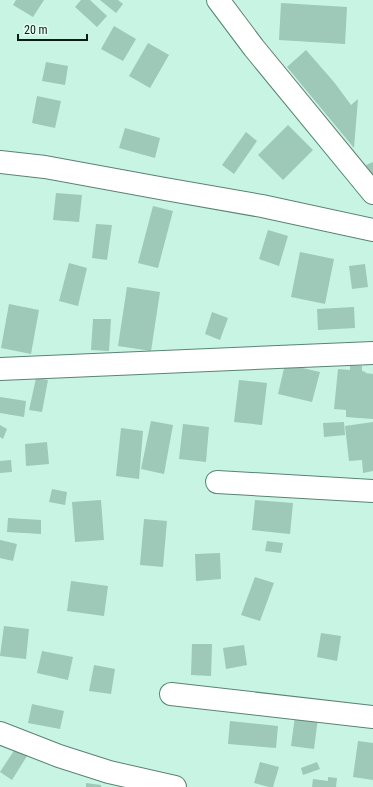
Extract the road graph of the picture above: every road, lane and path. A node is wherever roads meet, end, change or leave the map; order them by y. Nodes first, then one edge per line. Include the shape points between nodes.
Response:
1 (221, 2) edge
2 (0, 162) edge
3 (373, 193) edge
4 (372, 232) edge
5 (373, 352) edge
6 (0, 369) edge
7 (216, 482) dead end
8 (373, 491) edge
9 (171, 694) dead end
10 (373, 717) edge
11 (0, 733) edge
12 (175, 787) edge

1 - 3 street via 254,48
2 - 4 street via 45,167 262,206
5 - 6 street
7 - 8 street
9 - 10 street
11 - 12 street via 109,772

